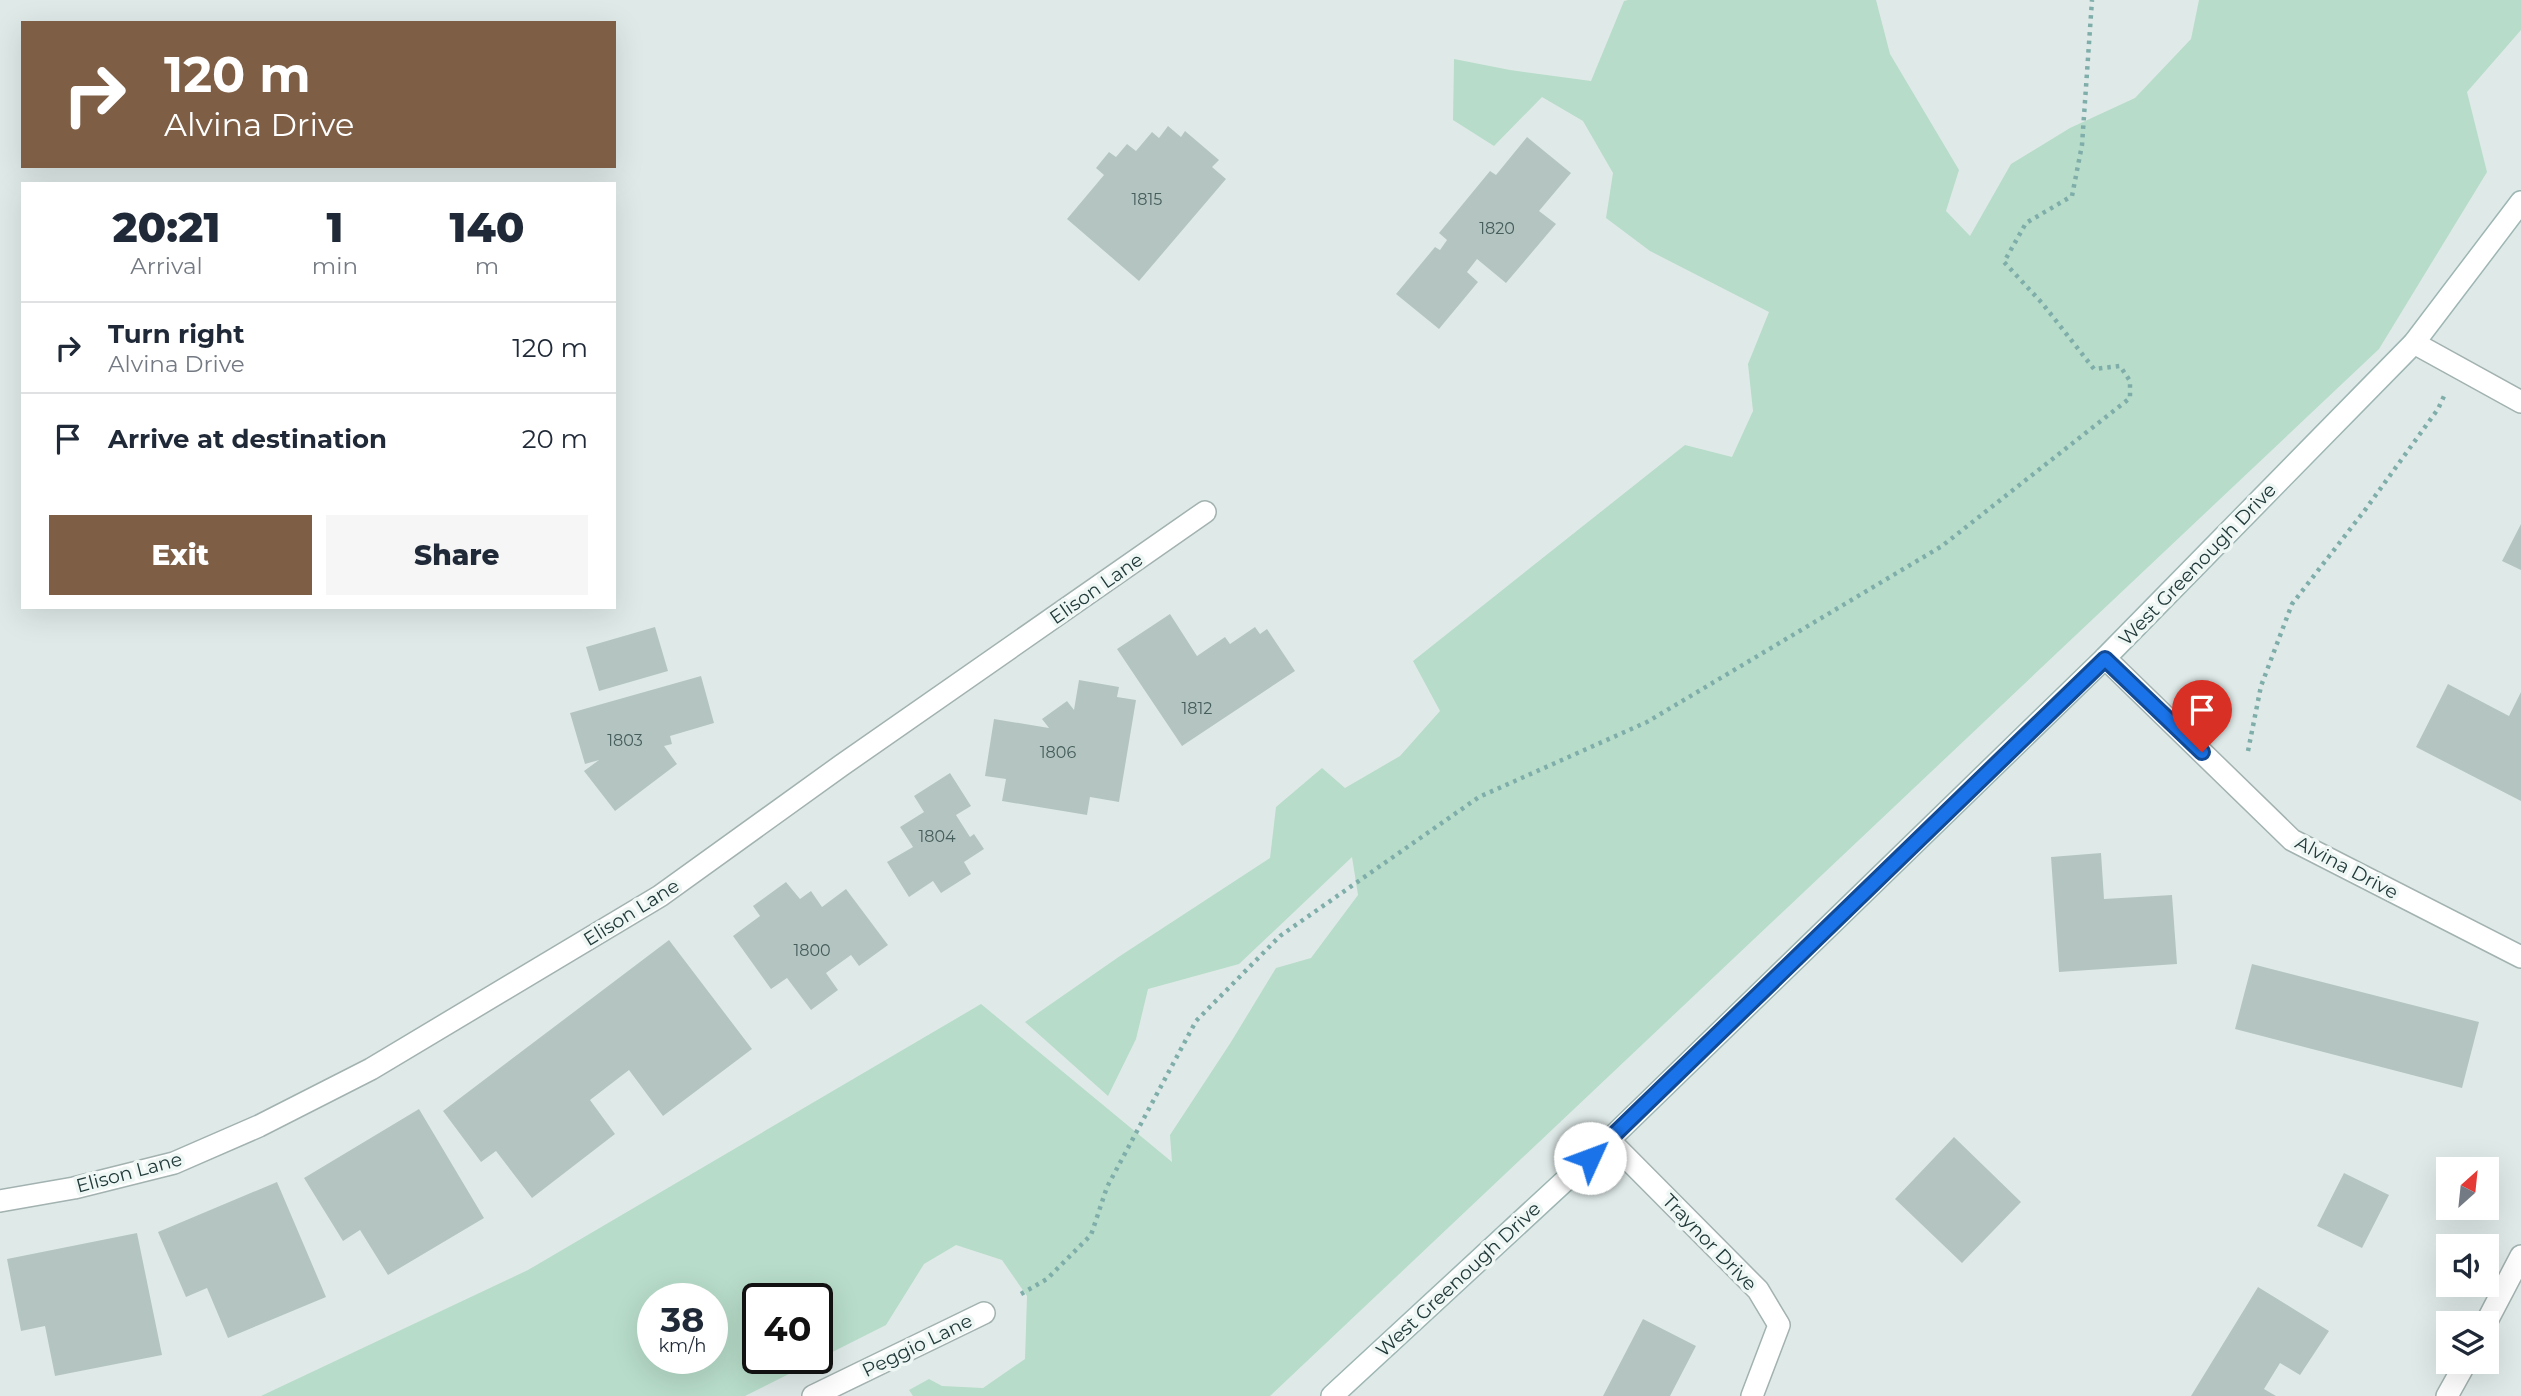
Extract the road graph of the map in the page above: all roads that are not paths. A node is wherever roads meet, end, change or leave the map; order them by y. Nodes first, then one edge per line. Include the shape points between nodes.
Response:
1 (2521, 202) edge
2 (2414, 343) junction
3 (2521, 402) edge
4 (1205, 512) dead end
5 (2105, 659) junction
6 (2521, 957) edge
7 (1609, 1139) junction
8 (0, 1201) edge
9 (2521, 1256) edge
10 (2492, 1311) edge
11 (984, 1313) dead end
12 (2459, 1374) edge
13 (813, 1396) edge
14 (1332, 1396) edge
15 (1752, 1396) edge
16 (2447, 1396) edge

1 - 2 street, West Greenough Drive
2 - 3 street
2 - 5 street, West Greenough Drive
4 - 8 street, Elison Lane via 660,896 371,1069 174,1163
5 - 6 street, Alvina Drive via 2292,840
5 - 7 street, West Greenough Drive
7 - 14 street, West Greenough Drive
7 - 15 street, Traynor Drive via 1758,1290 1779,1325
9 - 10 street
11 - 13 street, Peggio Lane
12 - 16 street

